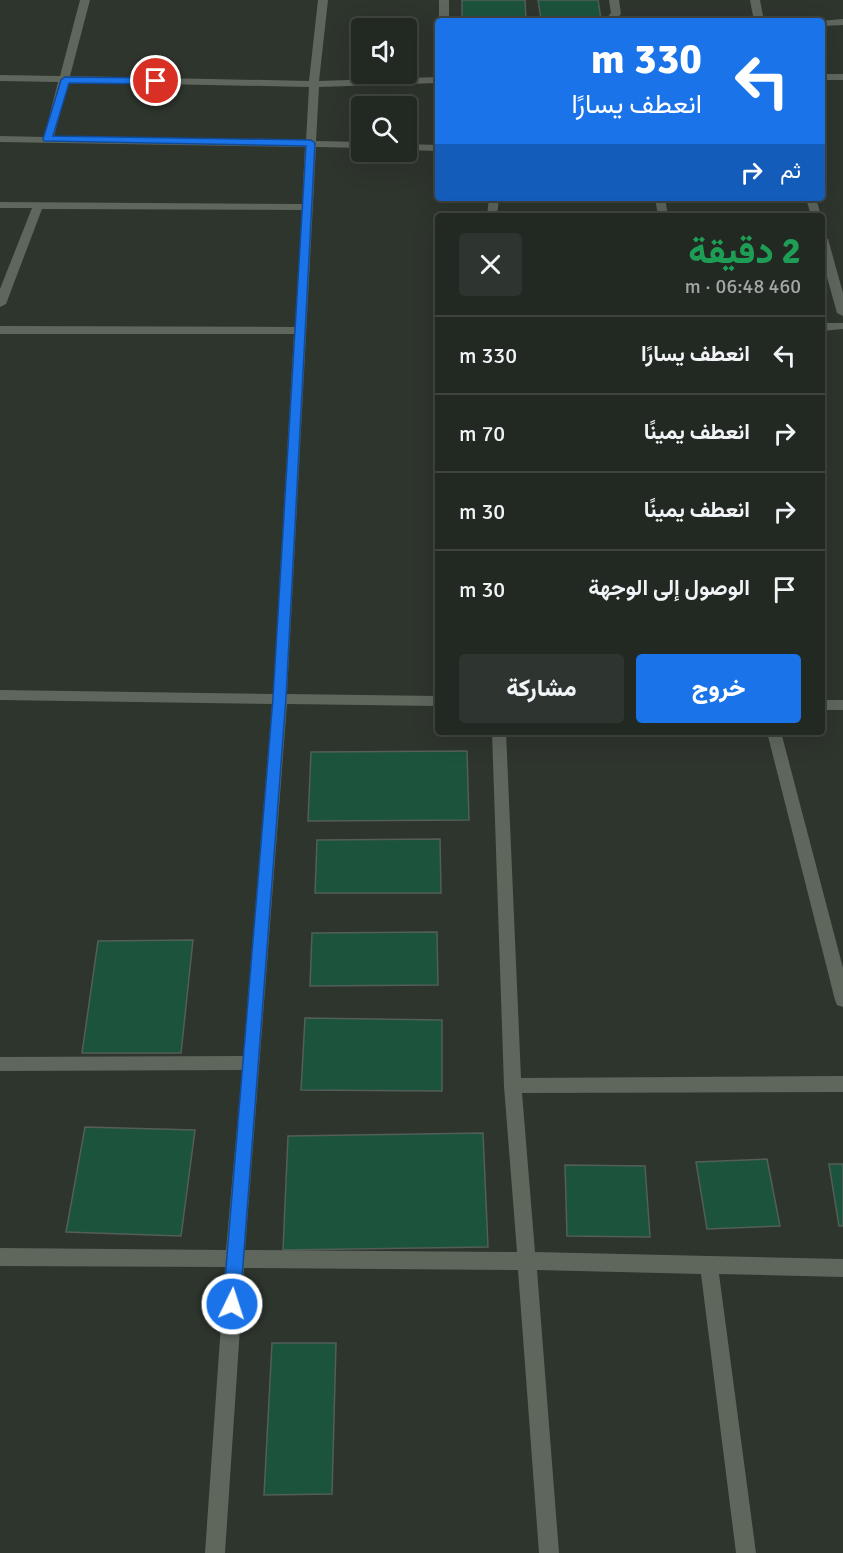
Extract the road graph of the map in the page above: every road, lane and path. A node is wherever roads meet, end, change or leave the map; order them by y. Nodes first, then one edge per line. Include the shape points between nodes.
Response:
1 (85, 0) edge
2 (323, 0) edge
3 (444, 0) edge
4 (614, 0) edge
5 (754, 0) edge
6 (444, 18) edge
7 (612, 18) edge
8 (758, 18) edge
9 (843, 22) edge
10 (825, 23) edge
11 (843, 76) edge
12 (825, 77) edge
13 (0, 78) edge
14 (65, 80) junction
15 (435, 80) edge
16 (314, 84) junction
17 (0, 139) edge
18 (48, 139) junction
19 (311, 143) junction
20 (351, 145) edge
21 (417, 147) edge
22 (435, 148) edge
23 (0, 205) edge
24 (38, 206) junction
25 (308, 207) junction
26 (825, 250) edge
27 (0, 304) edge
28 (843, 313) edge
29 (843, 326) edge
30 (825, 327) edge
31 (0, 330) edge
32 (302, 331) junction
33 (0, 695) edge
34 (280, 698) junction
35 (435, 701) edge
36 (825, 705) edge
37 (843, 705) edge
38 (499, 735) edge
39 (775, 735) edge
40 (843, 1000) edge
41 (249, 1063) junction
42 (0, 1064) edge
43 (843, 1084) edge
44 (513, 1086) junction
45 (0, 1257) edge
46 (234, 1258) junction
47 (527, 1261) junction
48 (709, 1265) junction
49 (843, 1268) edge
50 (216, 1553) edge
51 (549, 1553) edge
52 (746, 1553) edge

1 - 14 street
2 - 16 street
3 - 6 street
4 - 7 street via 616,14
5 - 8 street
9 - 10 street
11 - 12 street
13 - 14 street
14 - 16 street
14 - 18 street
15 - 16 street
16 - 19 street
17 - 18 street
18 - 19 street
19 - 20 street
19 - 25 street
21 - 22 street
23 - 24 street
24 - 25 street
24 - 27 street
25 - 32 street
26 - 28 street
29 - 30 street
31 - 32 street
32 - 34 street
33 - 34 street
34 - 35 street
34 - 41 street
36 - 37 street
38 - 44 street
39 - 40 street
41 - 42 street
41 - 46 street
43 - 44 street
44 - 47 street
45 - 46 street
46 - 47 street
46 - 50 street
47 - 48 street
47 - 51 street
48 - 49 street
48 - 52 street

